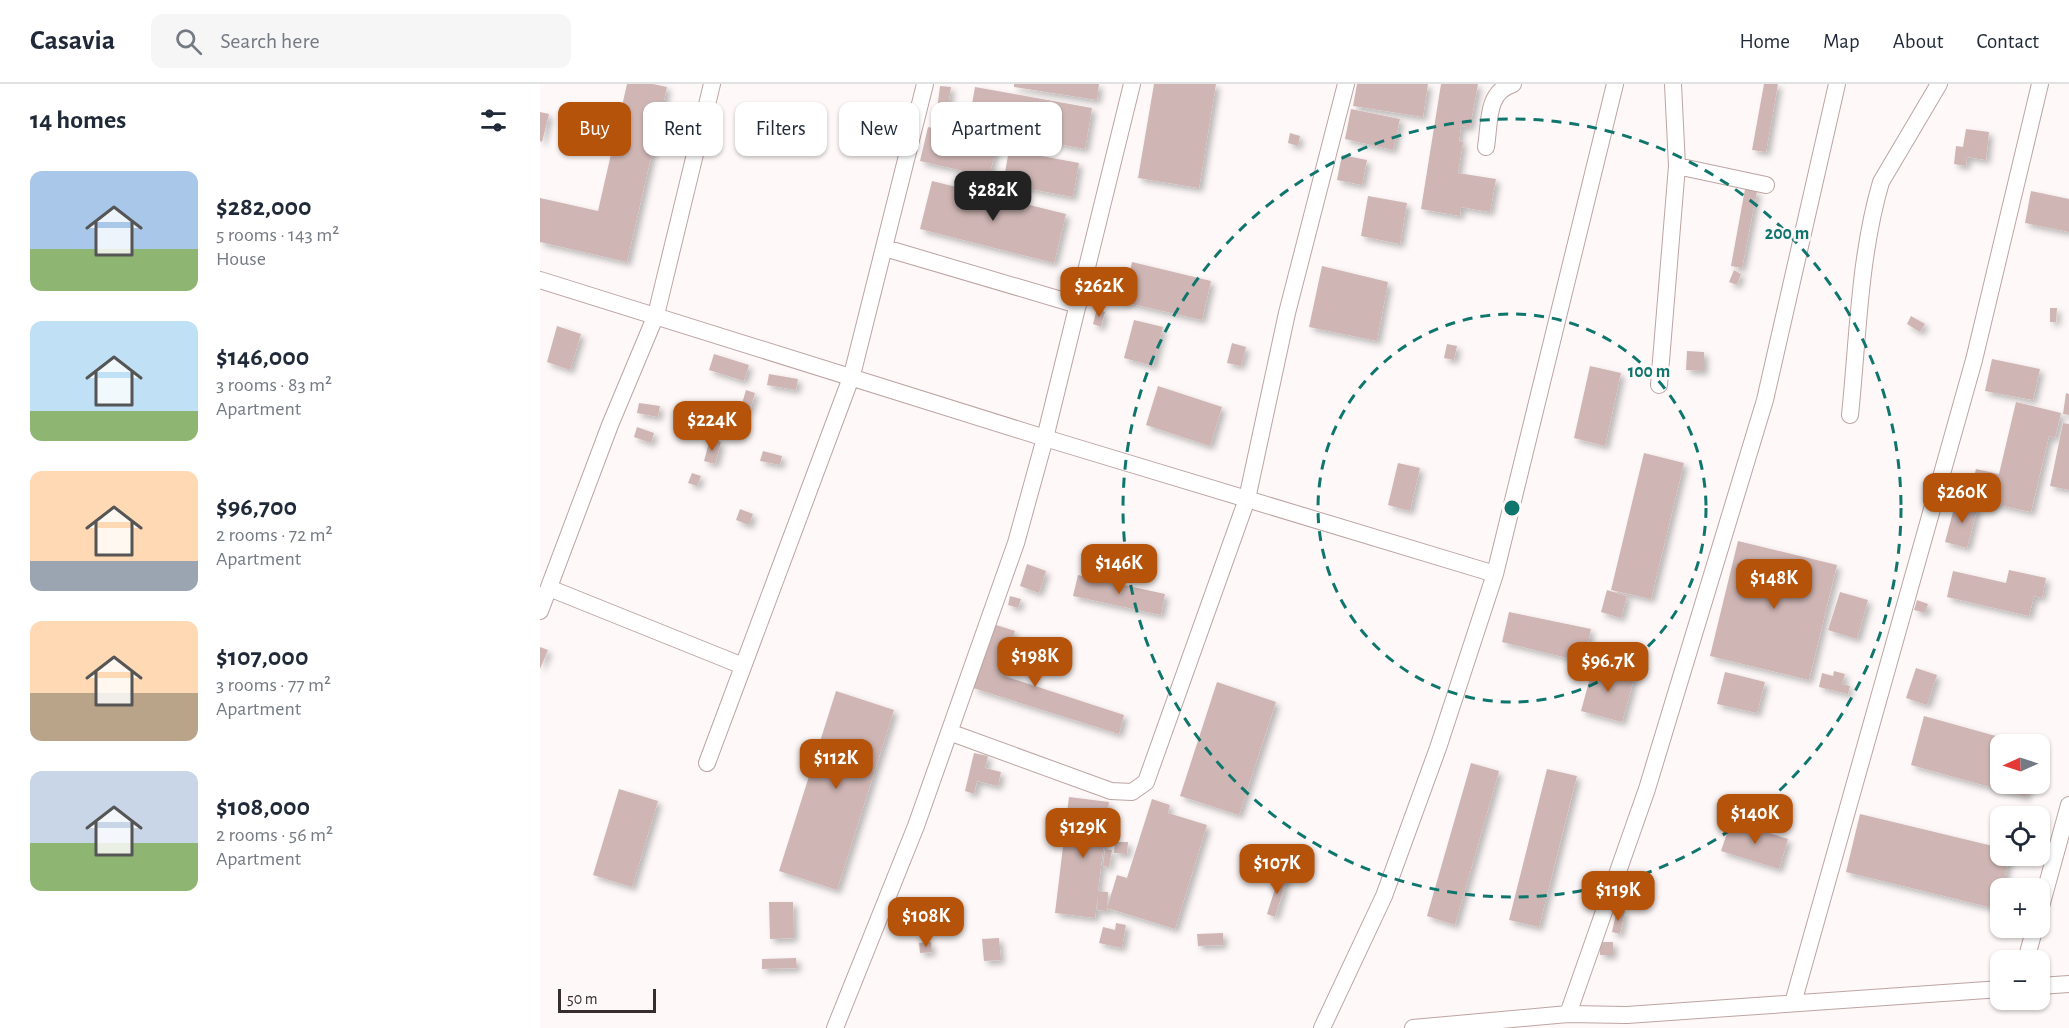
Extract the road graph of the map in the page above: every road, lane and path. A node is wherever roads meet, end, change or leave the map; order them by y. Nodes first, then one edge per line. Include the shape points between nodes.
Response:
1 (712, 84) edge
2 (926, 84) edge
3 (1132, 84) edge
4 (1346, 84) edge
5 (1513, 84) edge
6 (1615, 84) edge
7 (1672, 84) edge
8 (1837, 84) edge
9 (1940, 84) edge
10 (2040, 84) edge
11 (1486, 147) dead end
12 (1677, 166) junction
13 (1766, 185) dead end
14 (885, 248) junction
15 (540, 280) edge
16 (1078, 304) junction
17 (656, 315) junction
18 (852, 375) junction
19 (1659, 385) dead end
20 (1850, 415) dead end
21 (1045, 438) junction
22 (1247, 499) junction
23 (1495, 573) junction
24 (549, 588) junction
25 (540, 611) edge
26 (743, 666) junction
27 (949, 732) junction
28 (707, 763) dead end
29 (2069, 805) edge
30 (2049, 878) edge
31 (2069, 984) edge
32 (2050, 985) edge
33 (1990, 989) edge
34 (1793, 1003) junction
35 (1568, 1014) junction
36 (1628, 1021) edge
37 (835, 1028) edge
38 (1322, 1028) edge
39 (1413, 1028) edge

1 - 17 street
2 - 14 street
3 - 16 street
4 - 22 street via 1287,313
5 - 11 street via 1494,94
6 - 23 street
7 - 12 street
8 - 35 street via 1765,400 1647,789
9 - 20 street via 1881,182 1876,199
10 - 34 street via 1974,360
12 - 13 street
12 - 19 street
14 - 16 street
14 - 18 street
15 - 17 street
16 - 21 street
17 - 18 street
17 - 24 street
18 - 21 street
18 - 26 street
21 - 22 street
21 - 27 street via 1016,543
22 - 23 street
22 - 27 street via 1146,782 1132,792 1111,791
23 - 38 street via 1384,896
24 - 25 street
24 - 26 street
26 - 28 street
27 - 37 street
29 - 30 street
31 - 32 street
33 - 34 street
34 - 36 street
35 - 36 street
35 - 39 street

